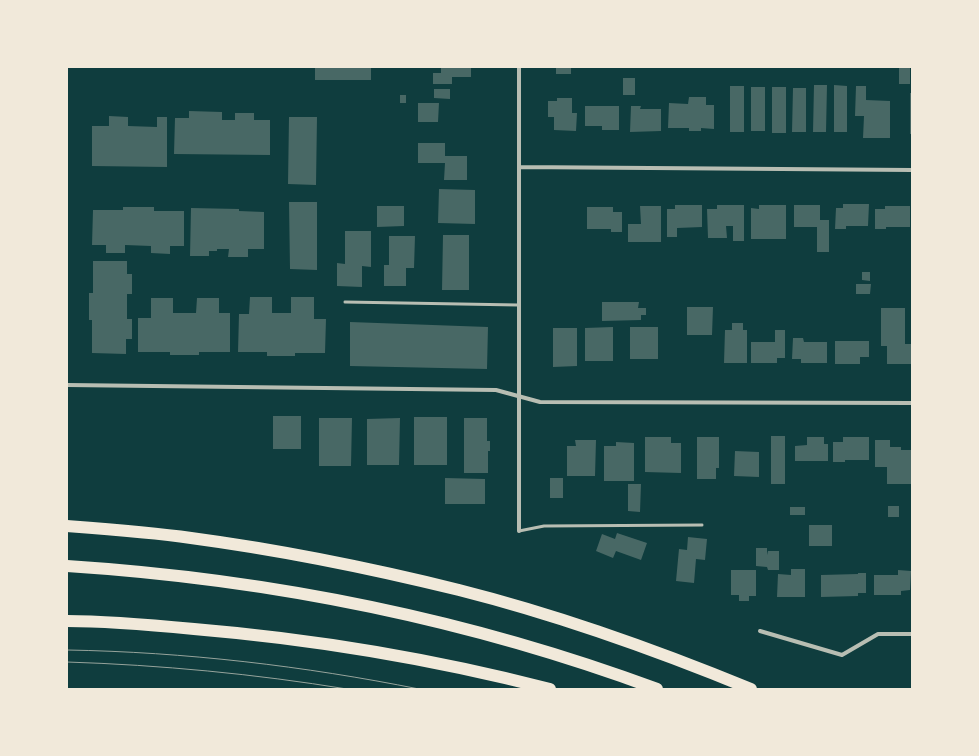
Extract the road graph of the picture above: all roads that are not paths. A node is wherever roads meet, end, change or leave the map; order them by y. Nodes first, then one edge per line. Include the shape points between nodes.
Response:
1 (519, 67) edge
2 (519, 167) junction
3 (912, 170) edge
4 (345, 302) dead end
5 (518, 305) junction
6 (67, 385) edge
7 (518, 396) junction
8 (912, 403) edge
9 (702, 525) dead end
10 (67, 526) edge
11 (519, 531) joint
12 (67, 566) edge
13 (67, 621) edge
14 (760, 631) dead end
15 (912, 634) edge
16 (550, 689) edge
17 (658, 689) edge
18 (751, 689) edge

1 - 2 street
2 - 3 street
2 - 5 street
4 - 5 lane
5 - 7 street
6 - 7 street via 496,390
7 - 8 street via 540,402
7 - 11 street
9 - 11 lane via 544,526
10 - 18 highway via 234,544 393,574 460,590 589,628
12 - 17 highway via 184,576 252,585 381,609 514,642
13 - 16 highway via 148,624 256,634 438,663
14 - 15 street via 842,655 878,634

